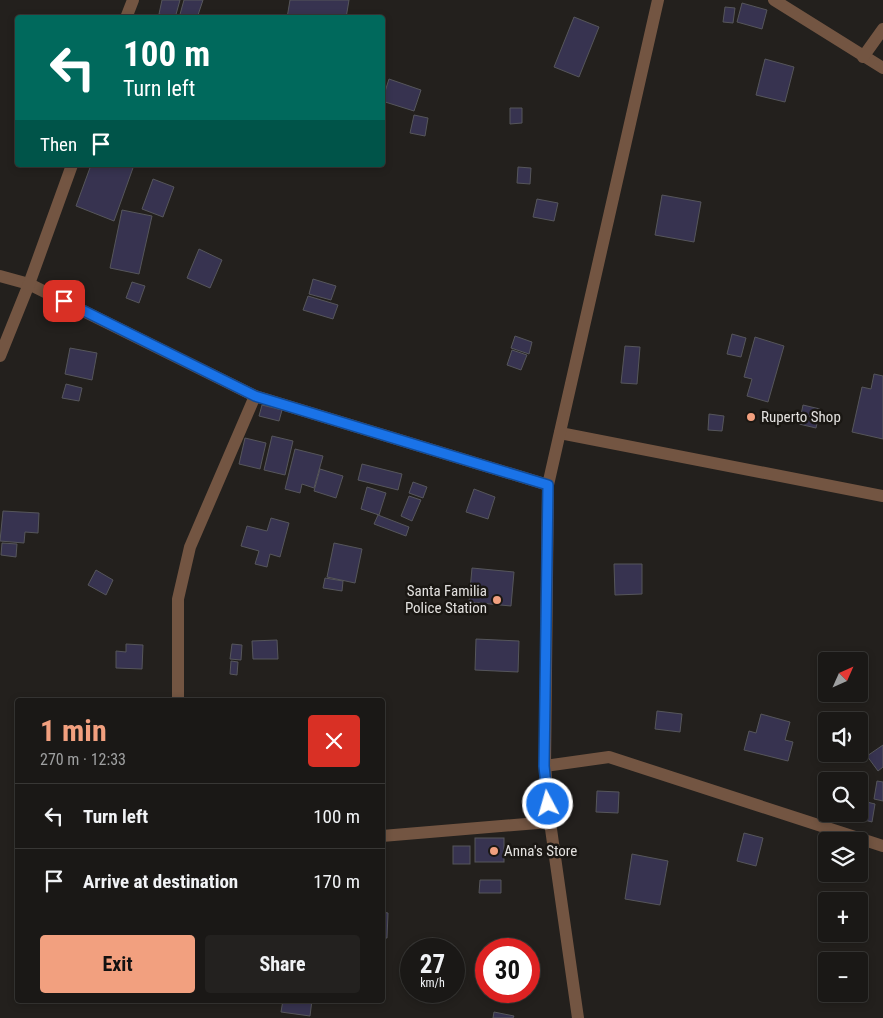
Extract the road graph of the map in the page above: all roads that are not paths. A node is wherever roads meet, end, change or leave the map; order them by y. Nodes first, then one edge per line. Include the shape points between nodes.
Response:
1 (132, 0) edge
2 (658, 0) edge
3 (774, 0) edge
4 (127, 15) edge
5 (883, 29) edge
6 (864, 57) junction
7 (883, 68) edge
8 (71, 167) edge
9 (0, 276) edge
10 (29, 284) junction
11 (0, 356) edge
12 (255, 396) junction
13 (560, 433) junction
14 (548, 485) junction
15 (883, 496) edge
16 (178, 698) edge
17 (544, 766) junction
18 (550, 822) junction
19 (385, 836) edge
20 (883, 846) edge
21 (578, 1018) edge

1 - 4 street
2 - 13 street
3 - 6 street
5 - 6 street
6 - 7 street
8 - 10 street
9 - 10 street
10 - 11 street
10 - 12 street
12 - 14 street
12 - 16 street via 190,547 178,599
13 - 14 street
13 - 15 street
14 - 17 street
17 - 18 street
17 - 20 street via 609,757
18 - 19 street
18 - 21 street

